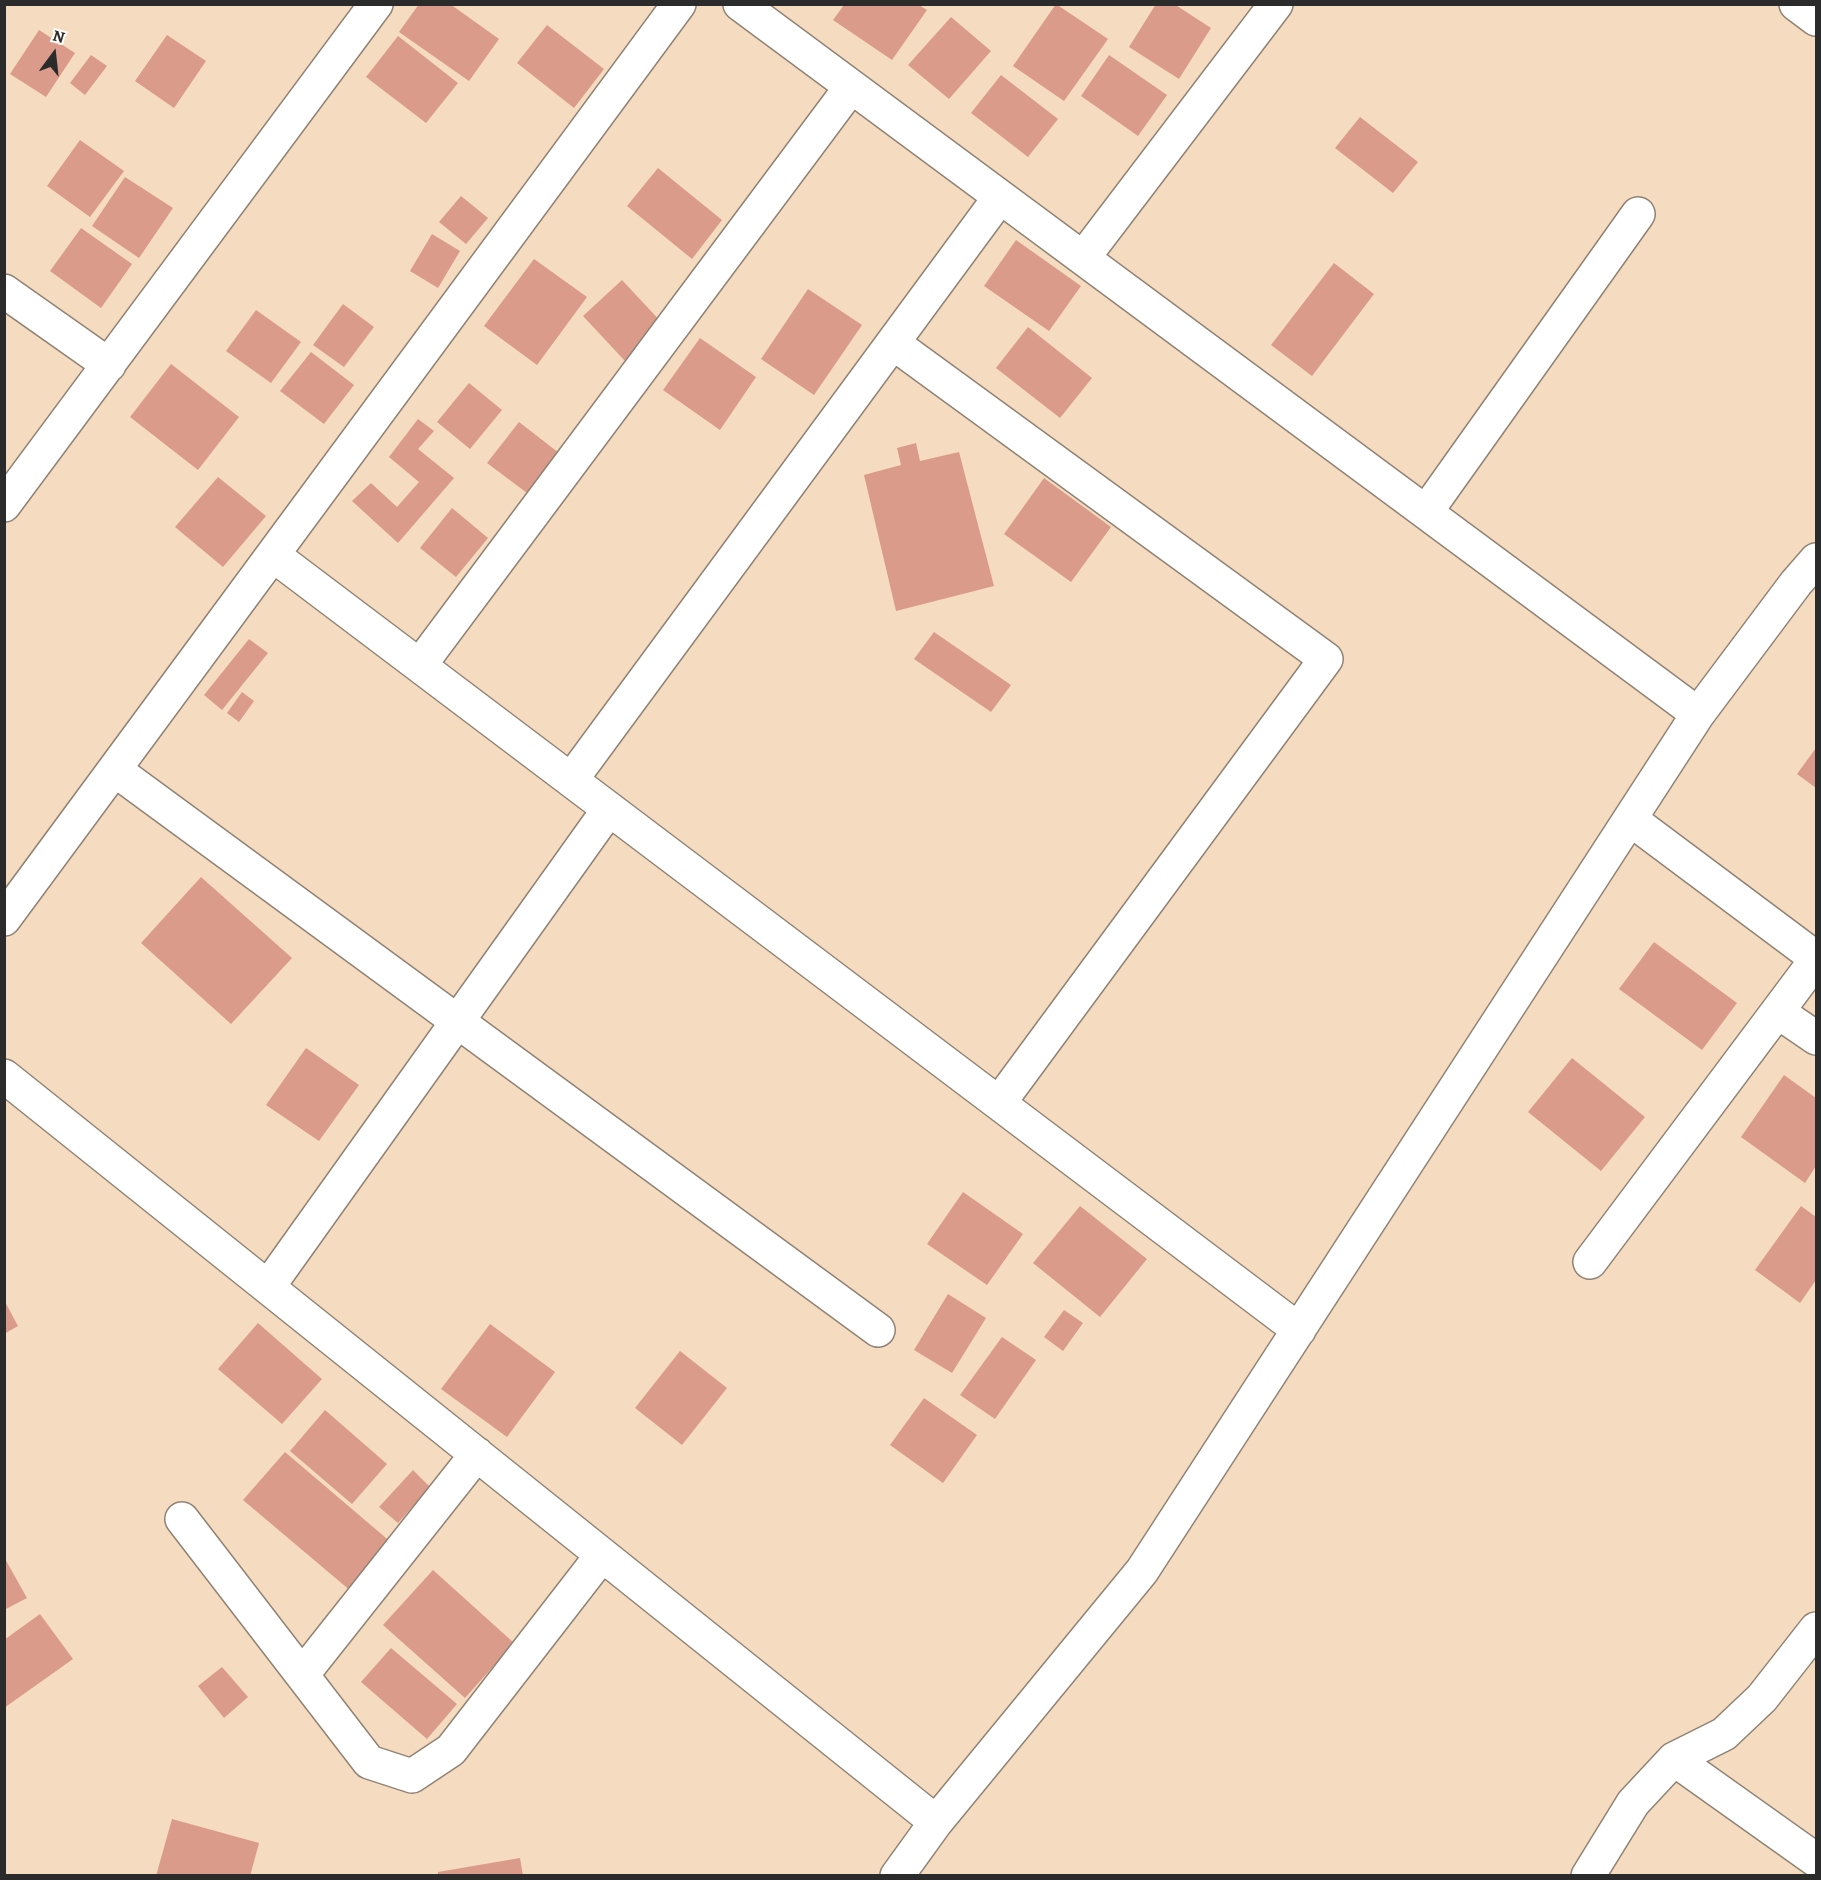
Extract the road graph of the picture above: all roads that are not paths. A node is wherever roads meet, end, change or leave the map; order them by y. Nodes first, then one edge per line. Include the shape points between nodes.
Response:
1 (376, 4) edge
2 (679, 4) edge
3 (740, 4) edge
4 (1276, 4) edge
5 (1796, 4) edge
6 (1816, 19) edge
7 (851, 87) junction
8 (1000, 197) junction
9 (1638, 214) dead end
10 (1083, 258) junction
11 (4, 291) edge
12 (893, 343) junction
13 (108, 365) junction
14 (4, 505) edge
15 (1426, 512) junction
16 (273, 555) junction
17 (1816, 560) edge
18 (420, 665) junction
19 (1698, 714) junction
20 (115, 770) junction
21 (571, 780) junction
22 (609, 808) junction
23 (1630, 819) junction
24 (4, 919) edge
25 (1816, 959) edge
26 (1778, 1012) junction
27 (458, 1021) junction
28 (1816, 1038) edge
29 (4, 1076) edge
30 (999, 1103) junction
31 (1590, 1262) dead end
32 (268, 1287) junction
33 (878, 1330) dead end
34 (1299, 1330) junction
35 (477, 1454) junction
36 (182, 1519) dead end
37 (602, 1555) junction
38 (1816, 1629) edge
39 (302, 1675) junction
40 (1674, 1759) junction
41 (936, 1822) junction
42 (1816, 1860) edge
43 (897, 1875) edge
44 (1587, 1875) edge

1 - 13 street
2 - 16 street
3 - 7 street
4 - 10 street
5 - 6 street
7 - 8 street
7 - 18 street
8 - 10 street
8 - 12 street
9 - 15 street
10 - 15 street
11 - 13 street
12 - 21 street
12 - 30 street via 1326,659
13 - 14 street
15 - 19 street
16 - 18 street
16 - 20 street
17 - 19 street
18 - 21 street
19 - 23 street
20 - 24 street
20 - 27 street
21 - 22 street
22 - 27 street
22 - 30 street
23 - 25 street
23 - 34 street
25 - 26 street
26 - 28 street
26 - 31 street
27 - 32 street
27 - 33 street
29 - 32 street
30 - 34 street
32 - 35 street
34 - 41 street via 1143,1571
35 - 37 street
35 - 39 street
36 - 39 street
37 - 39 street via 451,1750 412,1776 369,1762
37 - 41 street
38 - 40 street via 1762,1698 1724,1734
40 - 42 street
40 - 44 street via 1633,1803
41 - 43 street

